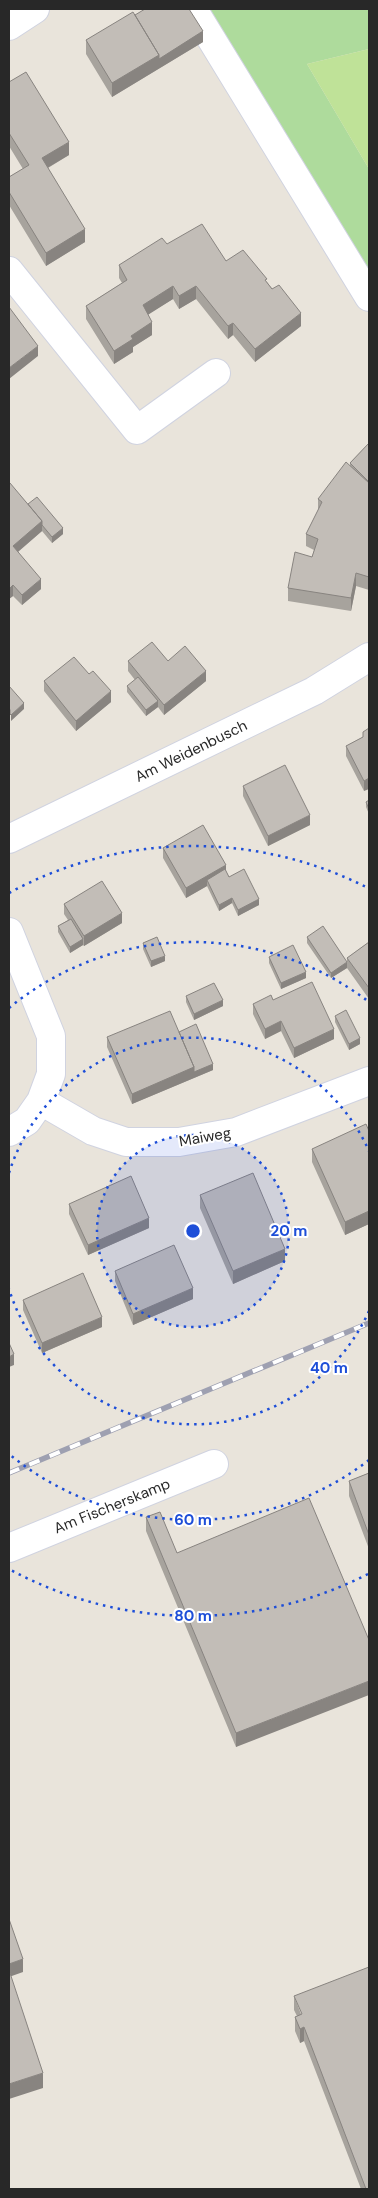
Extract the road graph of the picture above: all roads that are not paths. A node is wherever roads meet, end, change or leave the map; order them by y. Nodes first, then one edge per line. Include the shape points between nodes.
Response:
1 (35, 9) edge
2 (192, 9) edge
3 (9, 26) edge
4 (9, 271) edge
5 (369, 297) edge
6 (216, 373) dead end
7 (369, 657) edge
8 (9, 839) edge
9 (9, 932) edge
10 (369, 1081) edge
11 (41, 1101) junction
12 (9, 1132) edge
13 (214, 1464) dead end
14 (9, 1548) edge

1 - 3 street
2 - 5 street
4 - 6 street via 137,430
7 - 8 street, Am Weidenbusch via 314,691
9 - 11 street via 51,1036 51,1074
10 - 11 street, Maiweg via 236,1132 179,1142 126,1142 93,1131
11 - 12 street via 27,1121
13 - 14 street, Am Fischerskamp

